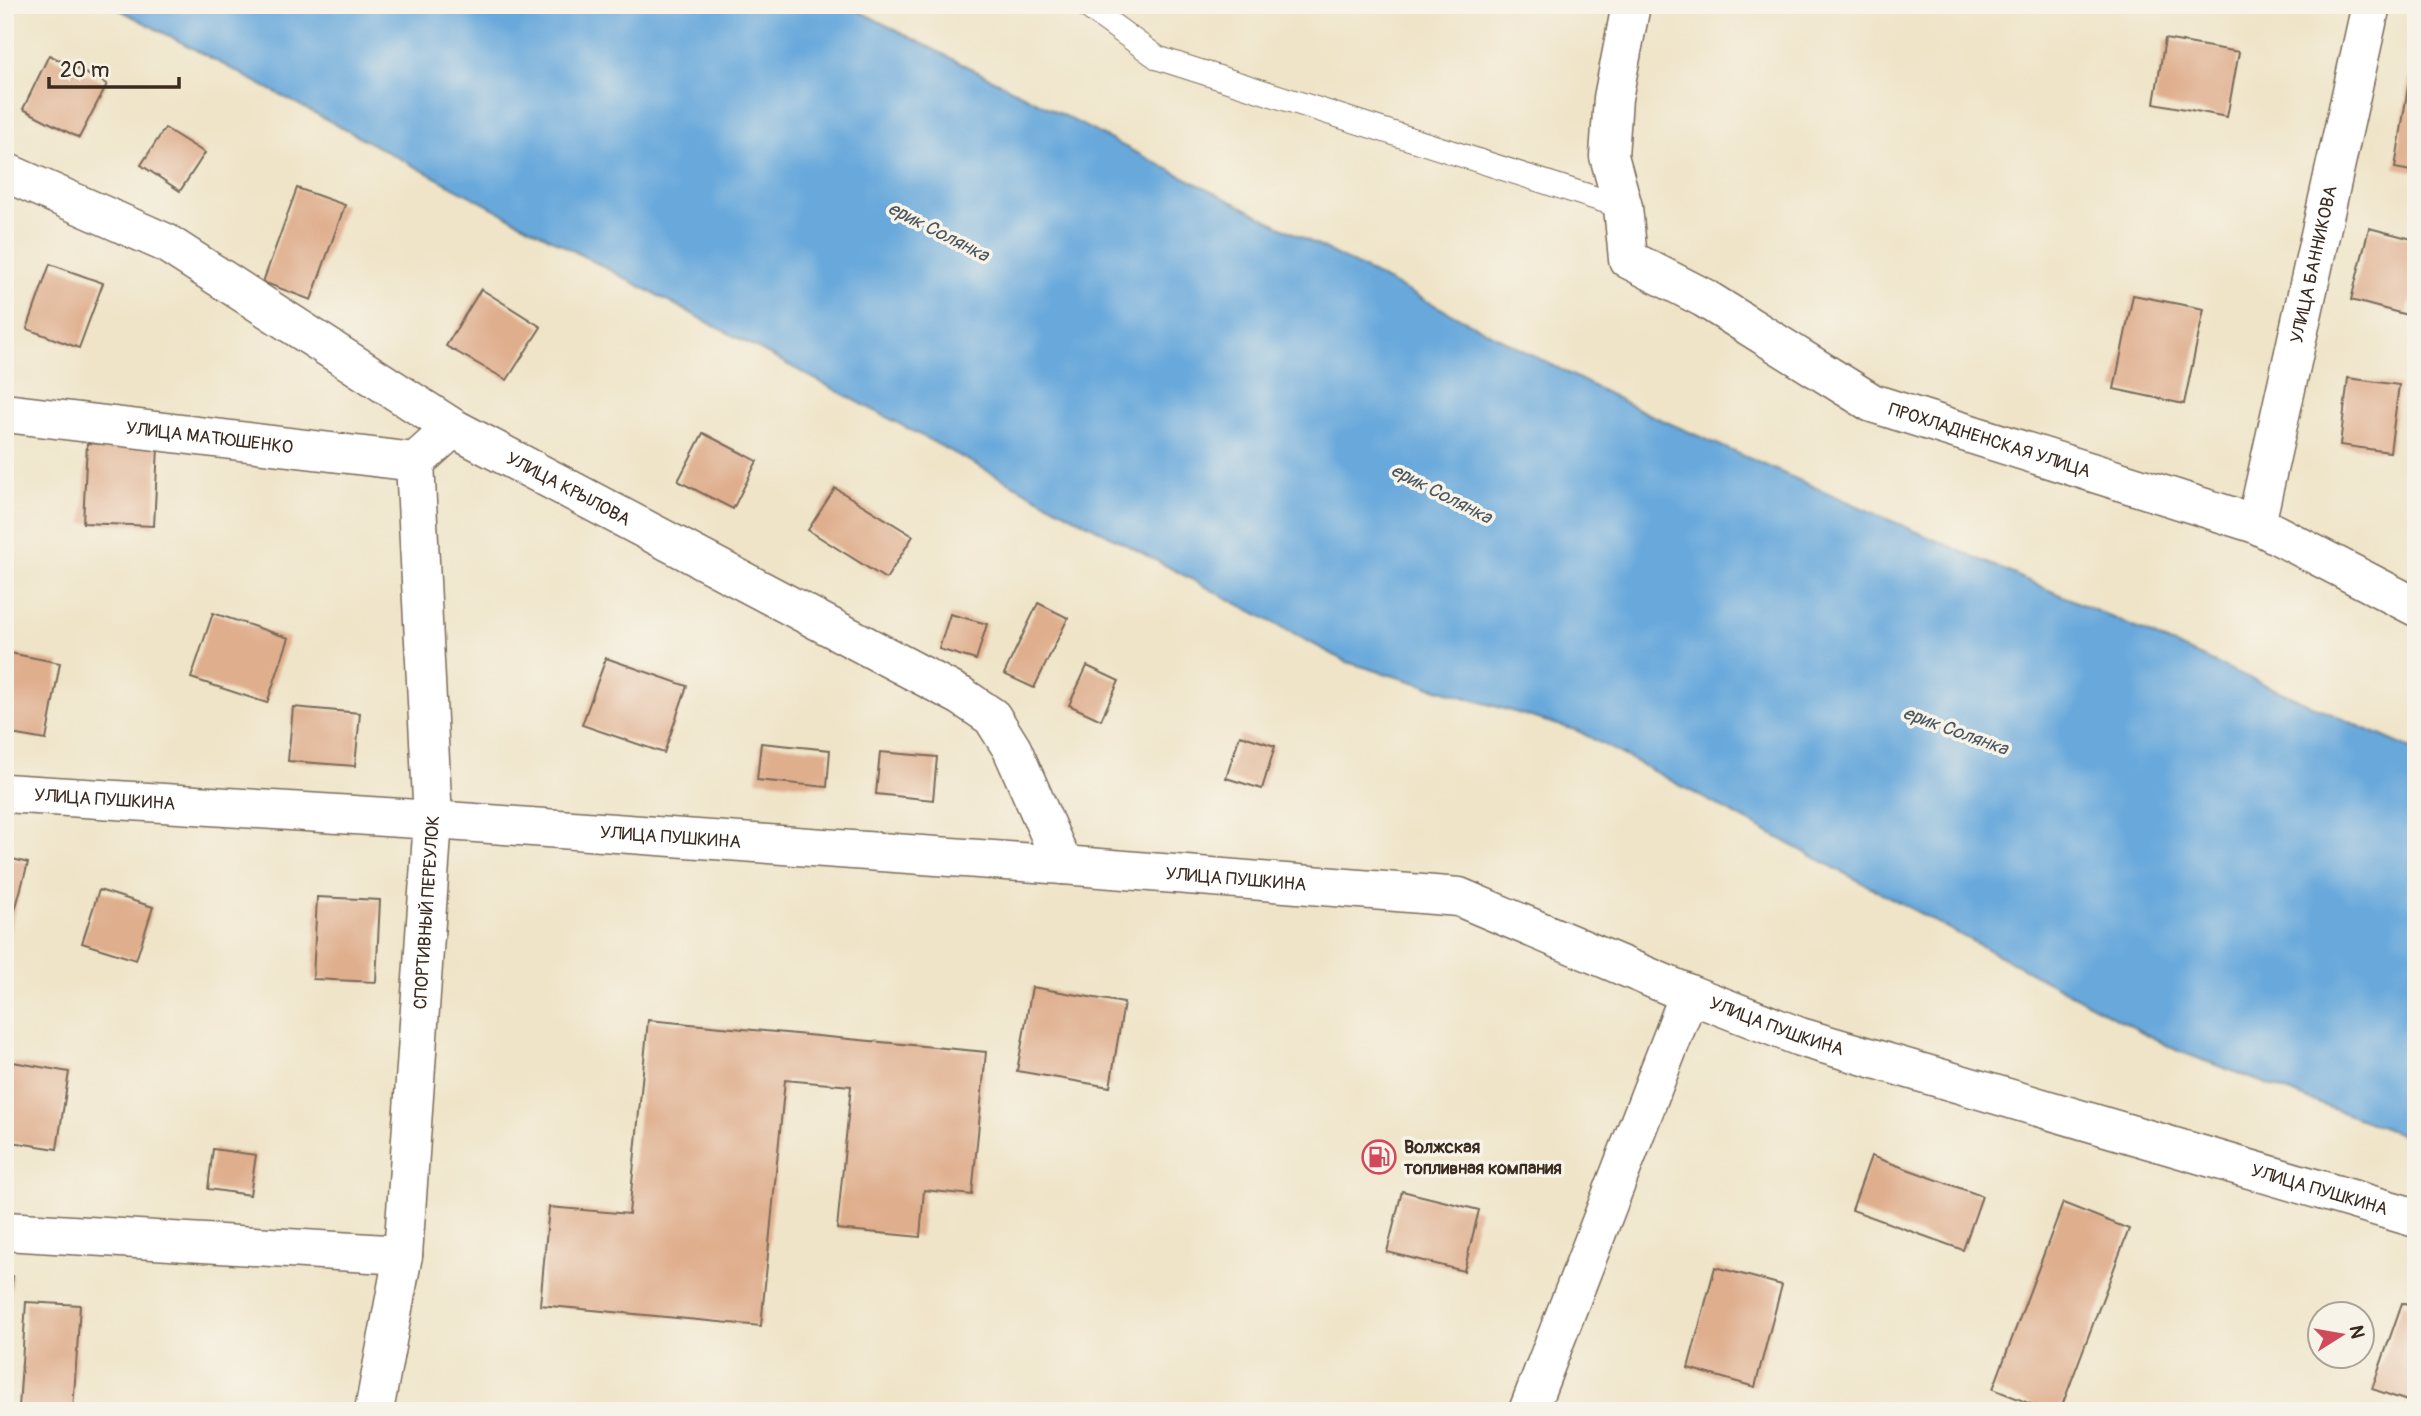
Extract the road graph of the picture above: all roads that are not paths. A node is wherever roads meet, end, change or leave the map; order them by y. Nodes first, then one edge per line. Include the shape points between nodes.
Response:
1 (1085, 5) edge
2 (1632, 5) edge
3 (2371, 5) edge
4 (5, 172) edge
5 (1623, 207) junction
6 (5, 412) edge
7 (453, 428) junction
8 (415, 462) junction
9 (2256, 524) junction
10 (2416, 607) edge
11 (5, 793) edge
12 (433, 820) junction
13 (1063, 865) junction
14 (1689, 994) junction
15 (2416, 1218) edge
16 (5, 1231) edge
17 (403, 1255) junction
18 (374, 1411) edge
19 (1528, 1411) edge

1 - 5 lane via 1158,58
2 - 5 street via 1613,98 1609,156
3 - 9 street, УЛИЦА БАННИКОВА
4 - 7 street, УЛИЦА КРЫЛОВА via 166,243
5 - 9 street, ПРОХЛАДНЕНСКАЯ УЛИЦА via 1628,259 1704,299 1872,402
6 - 8 street, УЛИЦА МАТЮШЕНКО
7 - 8 street
7 - 13 street, УЛИЦА КРЫЛОВА via 961,696 992,717 1012,749
8 - 12 street, СПОРТИВНЫЙ ПЕРЕУЛОК
9 - 10 street, ПРОХЛАДНЕНСКАЯ УЛИЦА
11 - 12 street, УЛИЦА ПУШКИНА
12 - 13 street, УЛИЦА ПУШКИНА
12 - 17 street, СПОРТИВНЫЙ ПЕРЕУЛОК
13 - 14 street, УЛИЦА ПУШКИНА via 1459,897
14 - 15 street, УЛИЦА ПУШКИНА via 1800,1037
14 - 19 street
16 - 17 street
17 - 18 street, СПОРТИВНЫЙ ПЕРЕУЛОК

